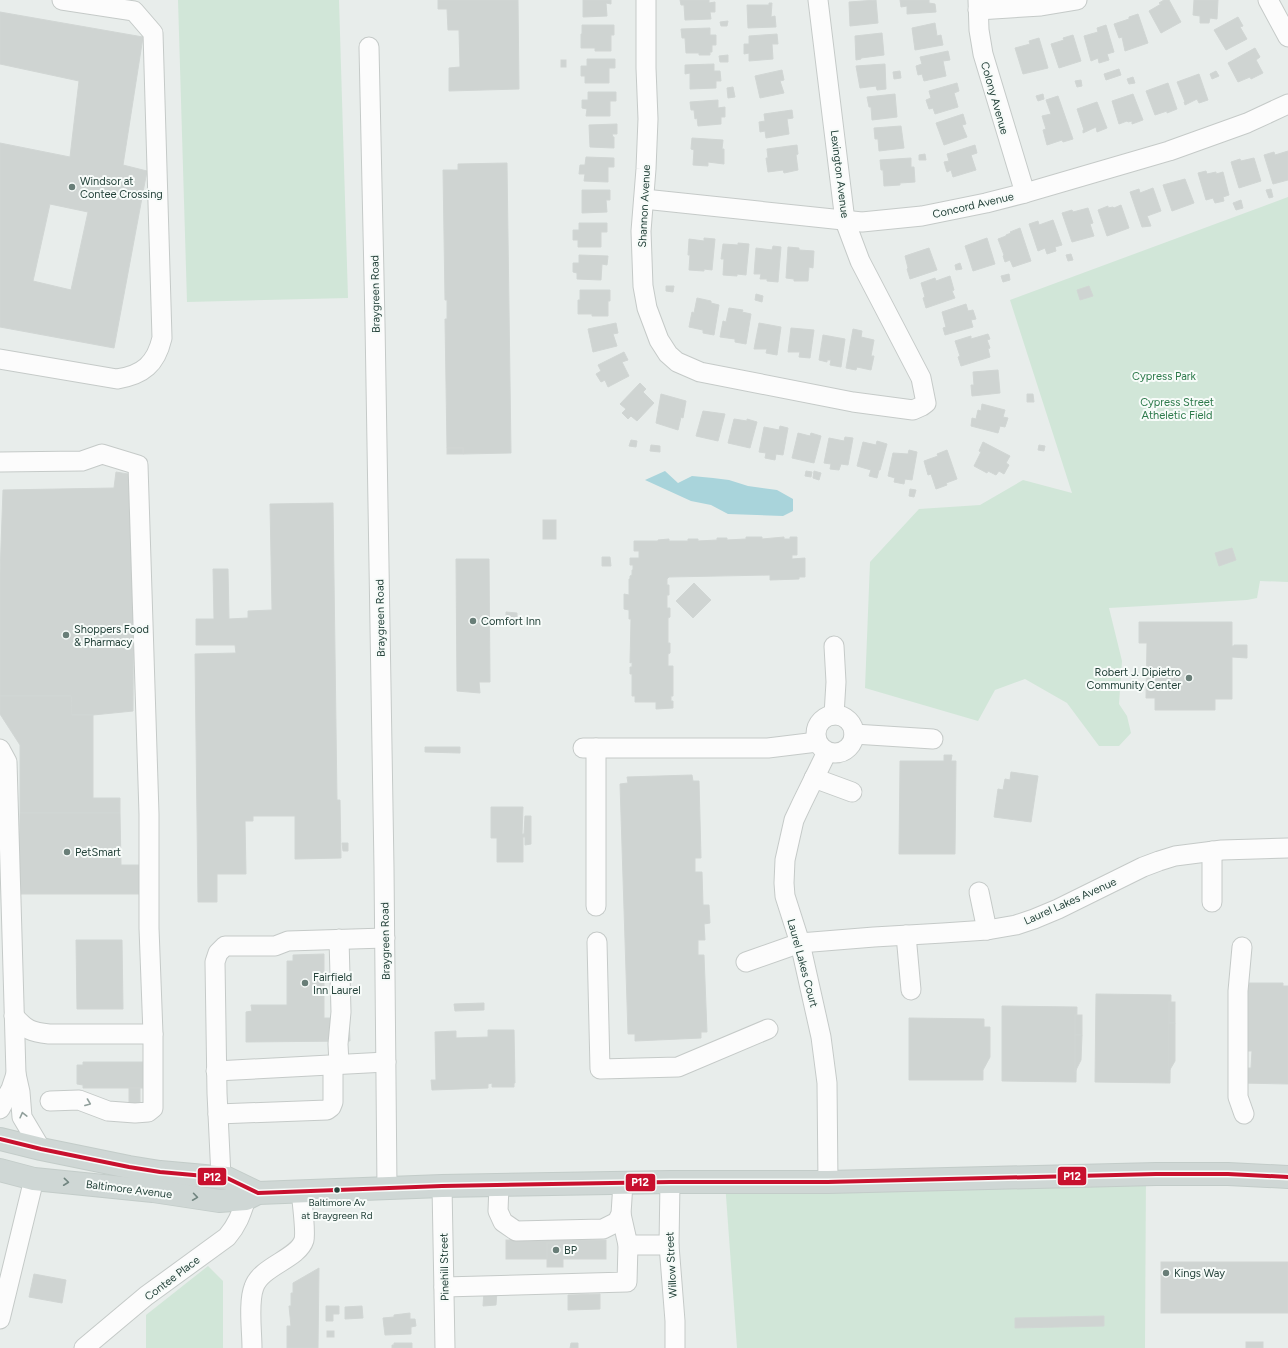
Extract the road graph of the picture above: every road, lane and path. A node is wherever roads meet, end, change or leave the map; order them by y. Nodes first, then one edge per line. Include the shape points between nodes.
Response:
1 (62, 0) edge
2 (646, 0) edge
3 (818, 0) edge
4 (1077, 0) edge
5 (1268, 0) edge
6 (978, 5) edge
7 (1288, 37) edge
8 (369, 47) dead end
9 (1288, 104) edge
10 (1025, 193) junction
11 (644, 199) junction
12 (845, 221) junction
13 (0, 359) edge
14 (926, 403) joint
15 (0, 462) edge
16 (834, 646) dead end
17 (834, 715) junction
18 (854, 734) junction
19 (933, 740) dead end
20 (822, 747) junction
21 (0, 749) edge
22 (814, 778) junction
23 (852, 792) dead end
24 (1288, 848) edge
25 (1212, 851) junction
26 (979, 892) dead end
27 (1212, 902) dead end
28 (596, 906) dead end
29 (5, 922) edge
30 (987, 930) junction
31 (906, 935) junction
32 (385, 938) junction
33 (339, 939) junction
34 (597, 942) dead end
35 (800, 943) junction
36 (1242, 947) dead end
37 (746, 962) dead end
38 (911, 990) dead end
39 (14, 1016) junction
40 (768, 1029) dead end
41 (49, 1034) junction
42 (153, 1034) junction
43 (15, 1055) junction
44 (386, 1062) junction
45 (336, 1064) junction
46 (216, 1071) junction
47 (16, 1074) junction
48 (50, 1101) dead end
49 (0, 1109) edge
50 (218, 1114) junction
51 (1244, 1114) dead end
52 (0, 1139) edge
53 (41, 1149) junction
54 (129, 1167) junction
55 (0, 1170) edge
56 (221, 1177) junction
57 (1288, 1177) edge
58 (34, 1179) junction
59 (670, 1182) junction
60 (828, 1182) junction
61 (624, 1183) junction
62 (499, 1184) junction
63 (442, 1186) junction
64 (387, 1188) junction
65 (301, 1191) junction
66 (252, 1196) junction
67 (621, 1214) junction
68 (628, 1245) junction
69 (669, 1245) junction
70 (444, 1287) junction
71 (0, 1319) edge
72 (84, 1348) edge
73 (252, 1348) edge
74 (444, 1348) edge
75 (675, 1348) edge

1 - 13 street via 134,11 153,33 162,338 160,349 148,367 128,377 117,378
2 - 11 street, Shannon Avenue via 648,119
3 - 12 street, Lexington Avenue
4 - 6 street via 1041,6
5 - 7 street
6 - 10 street, Colony Avenue via 983,54
8 - 32 street, Braygreen Road
9 - 10 street, Concord Avenue via 1169,151
10 - 12 street, Concord Avenue via 922,216 862,222
11 - 12 street, Concord Avenue
11 - 14 street, Shannon Avenue via 641,257 647,308 659,340 677,362 700,372 853,402 913,410
12 - 14 street, Lexington Avenue via 860,261 921,378
15 - 42 street via 82,461 102,454 138,465 149,814 148,928
16 - 17 street
17 - 18 street via 848,720
17 - 20 street, Laurel Lakes Court via 827,716 817,727 815,735
18 - 19 street
18 - 20 street via 853,742 842,752 835,754
20 - 22 street, Laurel Lakes Court
20 - 28 street via 589,748
21 - 29 street via 7,762
22 - 23 street
22 - 35 street, Laurel Lakes Court via 794,820 785,860 786,896
24 - 25 street, Laurel Lakes Avenue
25 - 27 street
25 - 30 street, Laurel Lakes Avenue via 1159,861 1034,919
26 - 30 street
29 - 39 street
30 - 31 street, Laurel Lakes Avenue
31 - 35 street, Laurel Lakes Avenue
31 - 38 street
32 - 33 street
32 - 44 street, Braygreen Road
33 - 45 street via 341,1012
33 - 46 street via 288,941 275,946 225,946 218,953 215,962
34 - 40 street via 600,1069 678,1067
35 - 37 street, Laurel Lakes Avenue
35 - 60 street, Laurel Lakes Court via 821,1037 827,1083
36 - 51 street via 1238,991 1238,1097
39 - 41 street via 33,1032
39 - 43 street
41 - 42 street
41 - 43 street via 25,1046
48 -> 42 street via 78,1100 108,1111 148,1112 153,1108
43 - 47 street
44 - 45 street
44 - 64 street, Braygreen Road
45 - 46 street
45 - 50 street via 333,1102 332,1107 327,1110
46 - 50 street
47 - 49 street
53 -> 47 street via 22,1117
50 - 56 street
52 - 53 main road, Baltimore Avenue
53 - 54 main road, Baltimore Avenue
54 - 56 main road, Baltimore Avenue
54 - 58 main road via 50,1168
55 - 58 main road, Baltimore Avenue
56 - 66 main road, Baltimore Avenue via 227,1178
57 - 60 main road, Baltimore Avenue via 1156,1174
58 -> 66 main road, Baltimore Avenue via 153,1191 219,1201
58 - 71 street
59 - 60 main road, Baltimore Avenue
59 - 61 main road, Baltimore Avenue
59 - 69 street, Willow Street
61 - 62 main road, Baltimore Avenue
61 - 67 street
62 - 63 main road, Baltimore Avenue
62 - 67 street via 498,1211 503,1222 516,1231 603,1229 617,1222
63 - 64 main road, Baltimore Avenue
63 - 70 street, Pinehill Street
64 - 65 main road, Baltimore Avenue
65 - 66 main road, Baltimore Avenue
65 - 73 street via 305,1238 301,1248 265,1272 254,1285 251,1297
66 - 72 street, Contee Place via 236,1227 227,1237 146,1296
67 - 68 street
68 - 69 street
68 - 70 street via 627,1282
69 - 75 street, Willow Street
70 - 74 street, Pinehill Street

